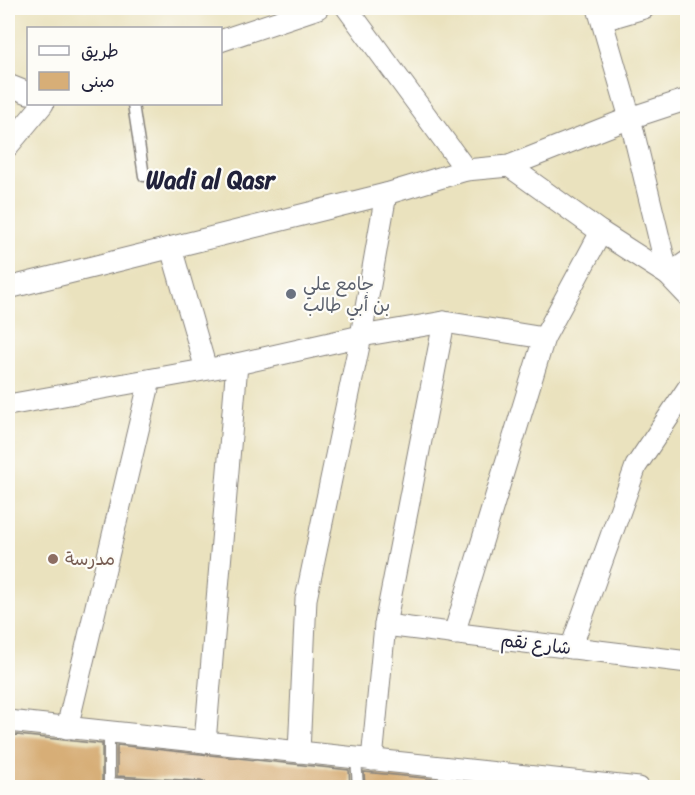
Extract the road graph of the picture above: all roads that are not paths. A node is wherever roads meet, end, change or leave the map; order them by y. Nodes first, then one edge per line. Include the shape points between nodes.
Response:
1 (318, 8) edge
2 (347, 8) edge
3 (644, 8) edge
4 (601, 14) edge
5 (222, 40) edge
6 (8, 85) edge
7 (27, 93) edge
8 (687, 99) edge
9 (42, 105) edge
10 (133, 105) edge
11 (630, 118) junction
12 (8, 146) edge
13 (509, 166) junction
14 (466, 170) junction
15 (144, 176) dead end
16 (386, 194) junction
17 (601, 232) junction
18 (171, 248) junction
19 (687, 261) edge
20 (668, 275) junction
21 (8, 288) edge
22 (687, 296) edge
23 (444, 322) junction
24 (361, 336) junction
25 (544, 338) junction
26 (237, 364) junction
27 (206, 369) junction
28 (150, 380) junction
29 (687, 388) edge
30 (8, 405) edge
31 (385, 625) junction
32 (454, 634) junction
33 (571, 648) junction
34 (687, 662) edge
35 (8, 721) edge
36 (67, 728) junction
37 (109, 732) junction
38 (205, 742) junction
39 (298, 752) junction
40 (364, 759) junction
41 (109, 785) edge
42 (200, 788) edge
43 (358, 788) edge
44 (639, 788) edge

1 - 5 street
2 - 14 street
3 - 4 street
4 - 11 street
6 - 7 street
8 - 11 street
9 - 12 street
10 - 15 lane
11 - 13 street
11 - 20 street
13 - 14 street
13 - 17 street
14 - 16 street
16 - 18 street
16 - 24 street
17 - 20 street
17 - 25 street
18 - 21 street
18 - 27 street
19 - 20 street
20 - 22 street
23 - 24 street
23 - 25 street
23 - 31 street
24 - 26 street
24 - 39 street via 306,599
25 - 32 street
26 - 27 street
26 - 38 street
27 - 28 street
28 - 30 street
28 - 36 street
29 - 33 street via 636,466
31 - 32 street, شارع نقم
31 - 40 street
32 - 33 street, شارع نقم
33 - 34 street, شارع نقم
35 - 36 street
36 - 37 street
37 - 38 street
37 - 41 lane
38 - 39 street
39 - 40 street
40 - 43 lane
40 - 44 street
41 - 42 lane

